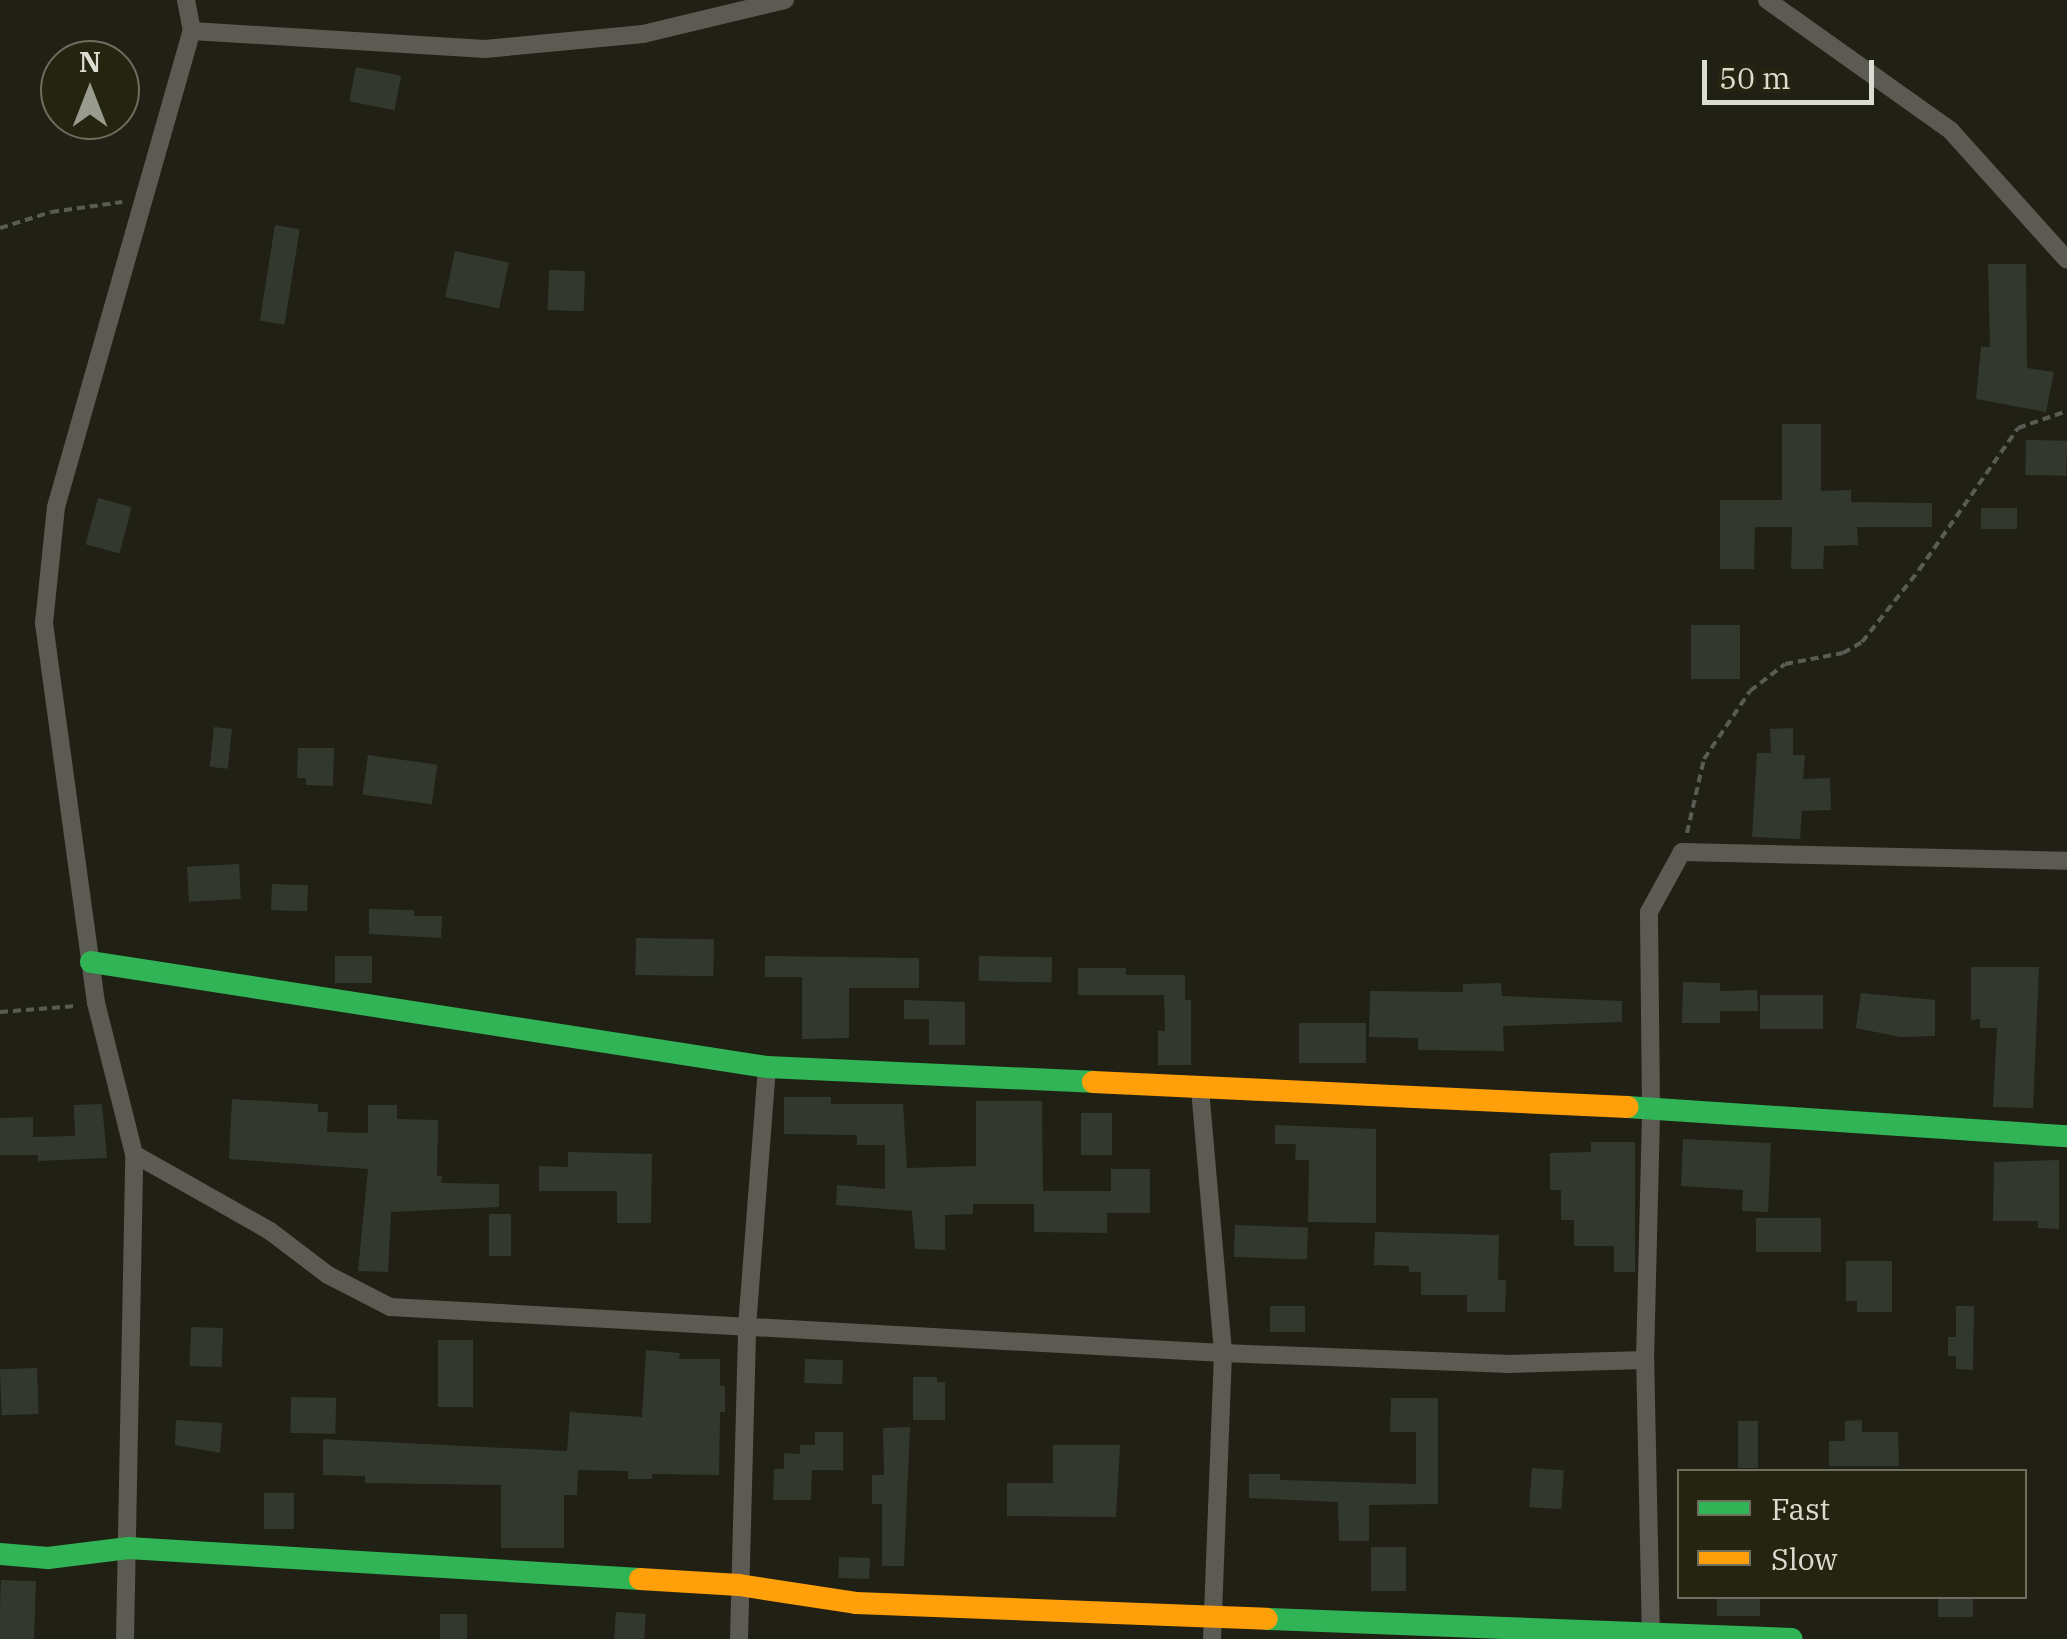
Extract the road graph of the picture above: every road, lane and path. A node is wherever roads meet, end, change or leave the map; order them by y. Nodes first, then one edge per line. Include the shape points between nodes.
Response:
1 (186, 0) edge
2 (785, 0) edge
3 (1767, 0) edge
4 (192, 31) junction
5 (144, 199) junction
6 (0, 228) edge
7 (2067, 260) edge
8 (2067, 411) edge
9 (1682, 852) junction
10 (2067, 861) edge
11 (91, 962) junction
12 (96, 1003) junction
13 (0, 1012) edge
14 (767, 1067) junction
15 (1200, 1089) junction
16 (1651, 1108) junction
17 (2067, 1136) edge
18 (134, 1154) junction
19 (746, 1328) junction
20 (1223, 1352) junction
21 (1645, 1360) junction
22 (128, 1548) junction
23 (0, 1554) edge
24 (738, 1585) junction
25 (1214, 1615) junction
26 (1651, 1637) edge
27 (125, 1639) edge
28 (738, 1639) edge
29 (1212, 1639) edge
30 (1792, 1639) edge

1 - 4 street
2 - 4 street via 643,34 485,49
3 - 7 street via 1951,131
4 - 5 street
5 - 6 path via 51,212
5 - 11 street via 56,507 44,623
8 - 9 path via 2018,428 1862,642 1843,653 1785,664 1750,691 1704,759
9 - 10 street
9 - 16 street via 1649,912
11 - 12 street
11 - 14 street
12 - 13 path
12 - 18 street
14 - 15 street
14 - 19 street
15 - 16 street
15 - 20 street
16 - 17 street
16 - 21 street
18 - 19 street via 270,1231 328,1276 390,1307
18 - 22 street
19 - 20 street
19 - 24 street
20 - 21 street via 1505,1364
20 - 25 street
21 - 26 street
22 - 23 street via 48,1558
22 - 24 street
22 - 27 street
24 - 25 street via 856,1603
24 - 28 street
25 - 26 street
25 - 29 street
26 - 30 street

